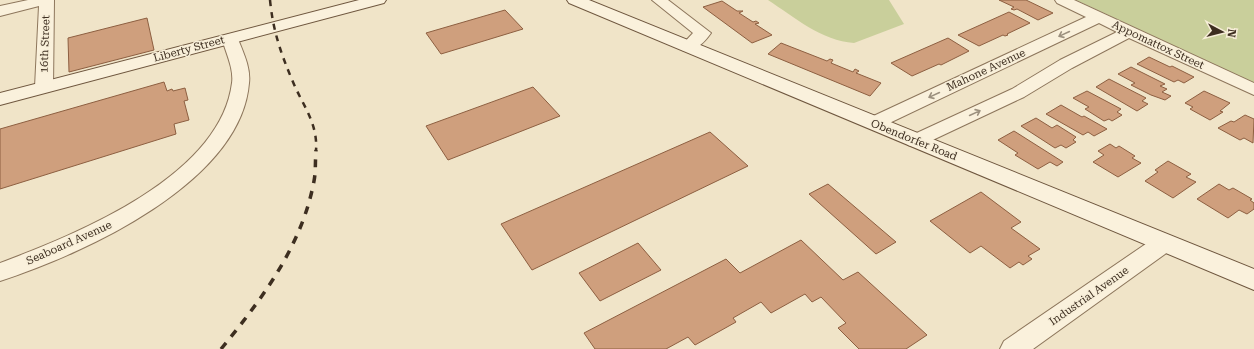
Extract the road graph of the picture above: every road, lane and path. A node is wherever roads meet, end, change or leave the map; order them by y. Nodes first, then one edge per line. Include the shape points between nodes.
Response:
1 (47, 0) edge
2 (378, 0) edge
3 (575, 0) edge
4 (658, 0) edge
5 (1062, 0) edge
6 (0, 11) edge
7 (1099, 17) junction
8 (1130, 31) junction
9 (230, 38) junction
10 (688, 47) junction
11 (44, 87) junction
12 (1254, 90) edge
13 (0, 99) edge
14 (874, 123) junction
15 (915, 141) junction
16 (1164, 243) junction
17 (0, 272) edge
18 (1254, 280) edge
19 (1013, 349) edge

1 - 6 street
1 - 11 street, 16th Street
2 - 9 street, Liberty Street
3 - 10 street, Obendorfer Road
4 - 10 street via 703,33
5 - 7 street, Appomattox Street
7 - 8 street, Appomattox Street
7 -> 14 street, Mahone Avenue
8 - 12 street, Appomattox Street
15 -> 8 street via 1018,93 1066,64
9 - 11 street, Liberty Street
9 - 17 street, Seaboard Avenue via 241,81 238,100 234,114 206,152 161,193 106,227 55,251
10 - 14 street, Obendorfer Road
11 - 13 street, Liberty Street
14 - 15 street, Obendorfer Road
15 - 16 street, Obendorfer Road
16 - 18 street, Obendorfer Road
16 - 19 street, Industrial Avenue

